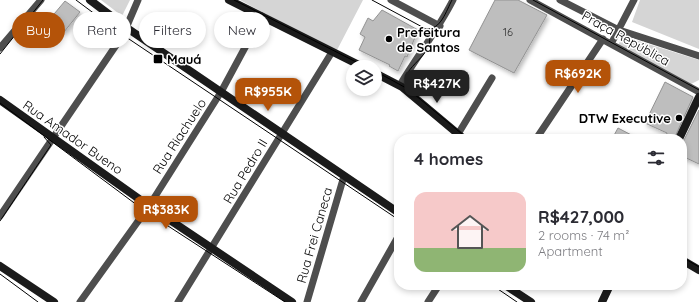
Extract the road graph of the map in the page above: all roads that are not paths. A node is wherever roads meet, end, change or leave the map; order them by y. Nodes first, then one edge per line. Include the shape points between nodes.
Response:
1 (41, 0) edge
2 (90, 0) edge
3 (138, 0) edge
4 (231, 0) edge
5 (391, 0) edge
6 (453, 0) edge
7 (530, 0) edge
8 (560, 0) edge
9 (634, 0) edge
10 (540, 3) edge
11 (106, 12) edge
12 (254, 12) edge
13 (131, 18) edge
14 (270, 20) edge
15 (440, 26) junction
16 (619, 30) junction
17 (131, 31) edge
18 (603, 39) junction
19 (611, 44) junction
20 (0, 48) edge
21 (114, 48) edge
22 (245, 48) edge
23 (332, 52) junction
24 (699, 56) edge
25 (349, 60) edge
26 (382, 76) edge
27 (492, 78) dead end
28 (400, 85) junction
29 (221, 92) junction
30 (699, 92) edge
31 (699, 97) edge
32 (0, 100) edge
33 (282, 133) junction
34 (455, 134) edge
35 (461, 134) edge
36 (539, 134) edge
37 (681, 134) edge
38 (54, 137) junction
39 (344, 176) junction
40 (0, 201) edge
41 (7, 206) junction
42 (148, 206) junction
43 (394, 210) edge
44 (0, 216) edge
45 (394, 244) edge
46 (212, 248) junction
47 (687, 263) edge
48 (0, 266) edge
49 (699, 270) edge
50 (436, 290) edge
51 (513, 290) edge
52 (608, 290) edge
53 (54, 302) edge
54 (80, 302) edge
55 (178, 302) edge
56 (292, 302) edge
57 (307, 302) edge
58 (361, 302) edge
59 (428, 302) edge
60 (531, 302) edge
61 (602, 302) edge

1 - 20 street
2 - 11 street
3 - 13 street
4 - 12 street
5 - 15 street
6 - 15 street
7 - 10 street, Praça República
8 - 16 street, Praça República
9 - 16 street
10 - 18 street, Praça República
14 - 23 street
15 - 28 street via 430,35
16 - 19 street
16 - 24 street, Praça República
17 - 29 street
18 - 19 street, Praça República
18 - 36 street
19 - 30 street, Praça República
21 - 38 street
22 - 29 street, Rua Riachuelo
23 - 25 street
23 - 33 street, Rua Pedro II
26 - 28 street
27 - 35 street
28 - 34 street
29 - 33 street
29 - 42 street, Rua Riachuelo
31 - 37 street
32 - 38 street, Rua Amador Bueno
33 - 39 street
33 - 46 street, Rua Pedro II
38 - 41 street
38 - 42 street, Rua Amador Bueno
39 - 43 street
39 - 57 street, Rua Frei Caneca
40 - 41 street
41 - 44 street
42 - 46 street, Rua Amador Bueno
42 - 54 street, Rua Riachuelo
45 - 58 street
46 - 55 street, Rua Pedro II
46 - 56 street, Rua Amador Bueno
47 - 49 street
48 - 53 street
50 - 59 street
51 - 60 street
52 - 61 street

